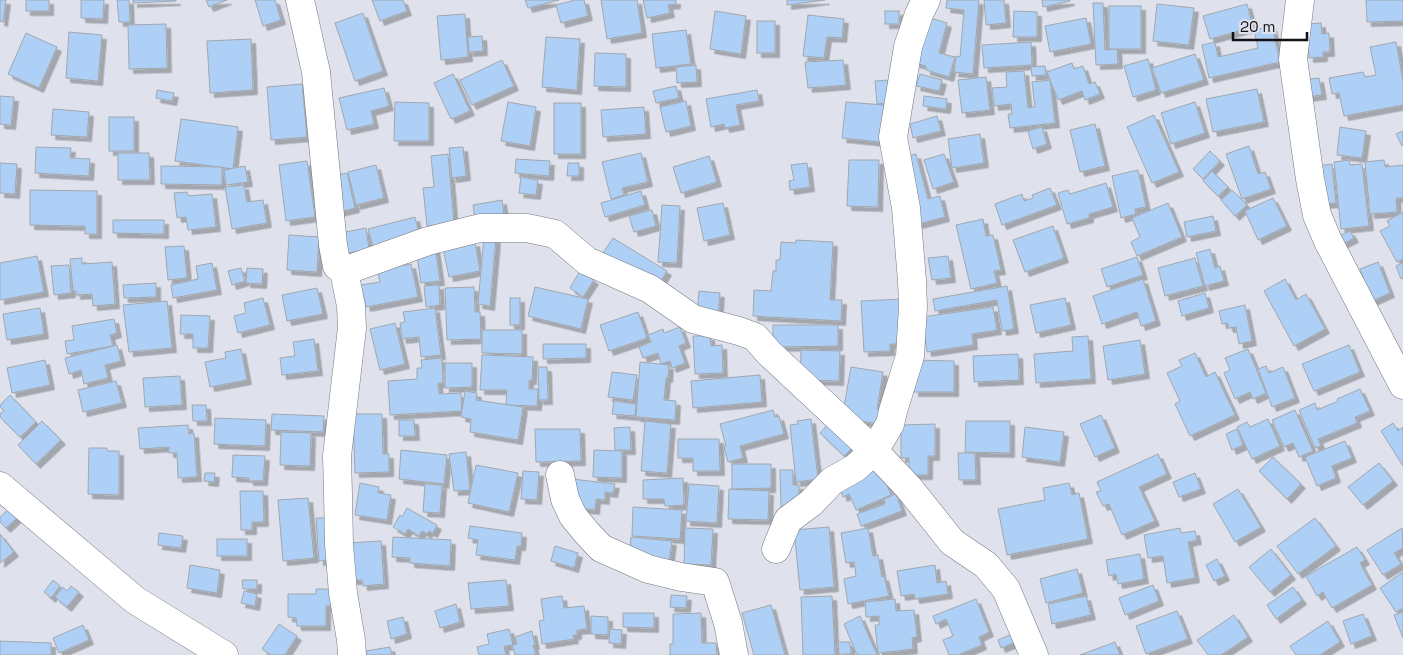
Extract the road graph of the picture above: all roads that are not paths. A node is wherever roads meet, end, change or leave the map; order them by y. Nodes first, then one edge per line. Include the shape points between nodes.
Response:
1 (300, 0) edge
2 (926, 0) edge
3 (1300, 0) edge
4 (344, 271) junction
5 (1403, 385) edge
6 (874, 451) junction
7 (560, 475) dead end
8 (0, 486) edge
9 (776, 549) dead end
10 (224, 655) edge
11 (352, 655) edge
12 (734, 655) edge
13 (1034, 655) edge

1 - 4 street via 316,72 332,237 337,266
2 - 6 street via 908,47 893,137 906,208 912,282 910,356 890,424
3 - 5 street via 1293,59 1318,215 1328,241
4 - 6 street via 428,241 480,228 527,228 555,234 587,261 650,289 693,319 755,338
4 - 11 street via 352,328 337,456 339,544
6 - 9 street via 855,468 832,481 811,503 788,520
6 - 13 street via 952,542 986,565 1006,589
7 - 12 street via 573,516 601,548 648,569 681,578 715,582
8 - 10 street via 135,600

